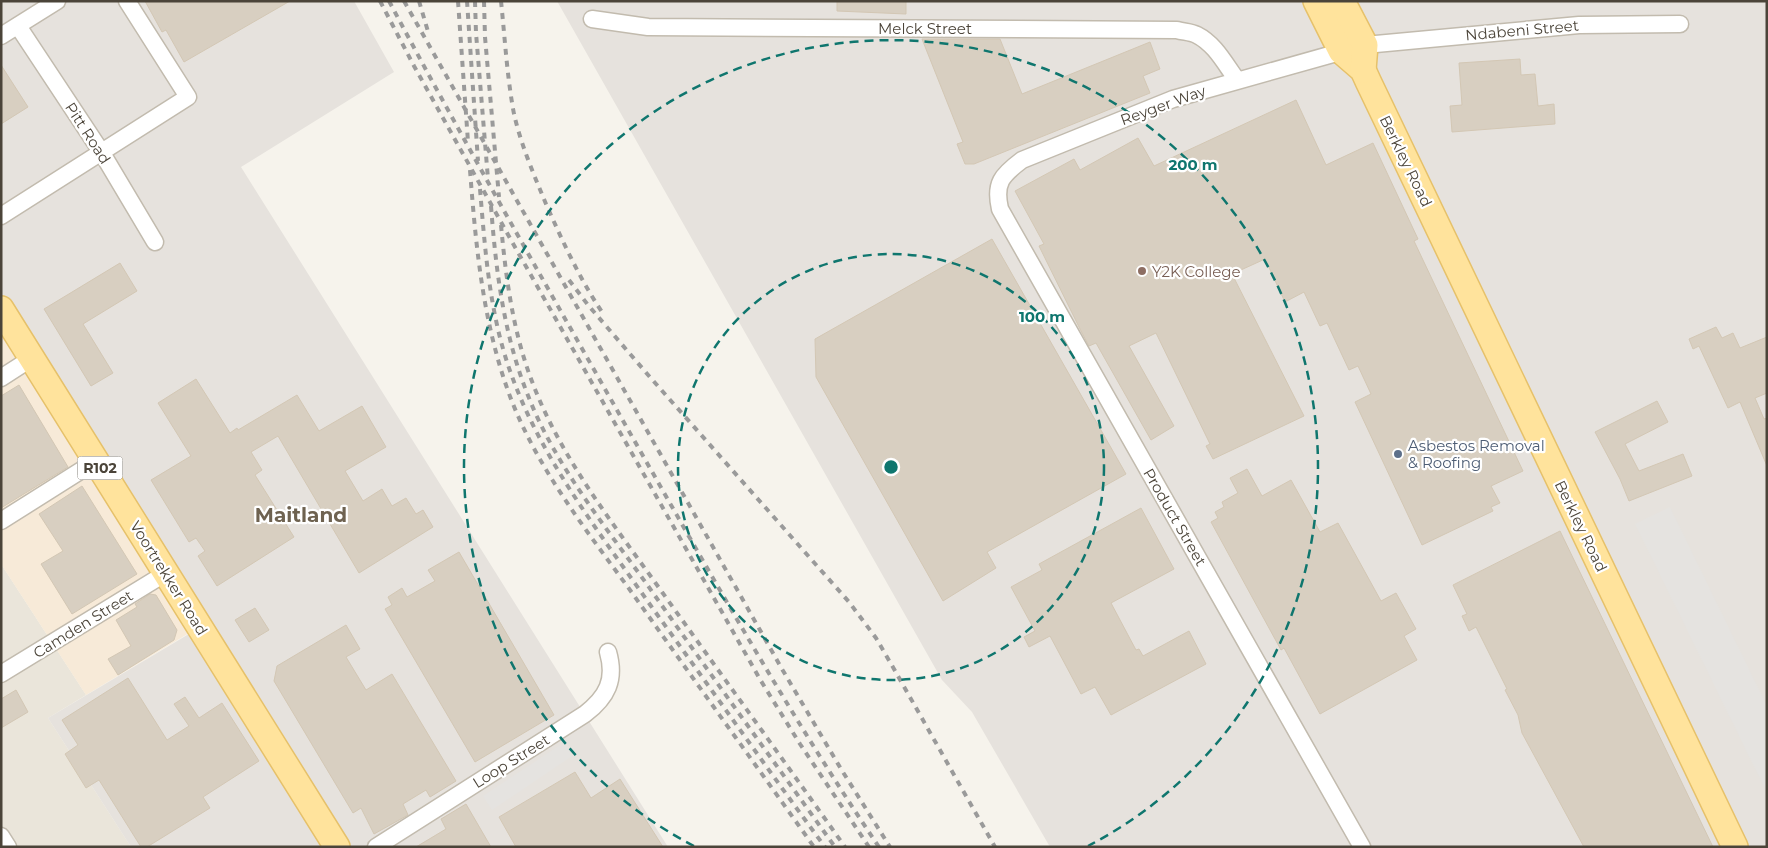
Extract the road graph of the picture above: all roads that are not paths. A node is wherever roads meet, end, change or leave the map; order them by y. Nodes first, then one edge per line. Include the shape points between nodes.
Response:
1 (57, 1) edge
2 (127, 1) edge
3 (1316, 1) edge
4 (1342, 1) edge
5 (592, 18) dead end
6 (1680, 24) dead end
7 (18, 26) junction
8 (1, 36) edge
9 (1365, 45) junction
10 (1341, 51) junction
11 (1363, 70) junction
12 (1237, 80) junction
13 (102, 153) junction
14 (999, 185) joint
15 (1, 216) edge
16 (155, 242) dead end
17 (1, 310) edge
18 (32, 358) junction
19 (1, 378) edge
20 (96, 462) junction
21 (1, 521) edge
22 (166, 573) junction
23 (608, 652) dead end
24 (1, 674) edge
25 (337, 847) edge
26 (376, 847) edge
27 (1362, 847) edge
28 (1735, 847) edge

1 - 7 street
2 - 13 street via 188,97
3 - 10 main road, Berkley Road
4 - 9 main road
5 - 12 street, Melck Street via 648,27 1177,30 1196,34 1207,42
6 - 9 street, Ndabeni Street via 1579,24
7 - 8 street
7 - 13 street, Pitt Road
9 - 10 street, Ndabeni Street
9 - 11 main road
10 - 11 main road, Berkley Road
10 - 12 street, Reyger Way
11 - 28 main road, Berkley Road
12 - 14 street, Reyger Way via 1173,99 1022,160 1006,172
13 - 15 street
13 - 16 street, Pitt Road
14 - 27 street, Product Street via 1000,209
17 - 18 main road, Voortrekker Road / R102
18 - 19 street
18 - 20 main road, Voortrekker Road / R102
20 - 21 street
20 - 22 main road, Voortrekker Road / R102
22 - 24 street, Camden Street
22 - 25 main road, Voortrekker Road / R102
23 - 26 street, Loop Street via 610,683 597,705

